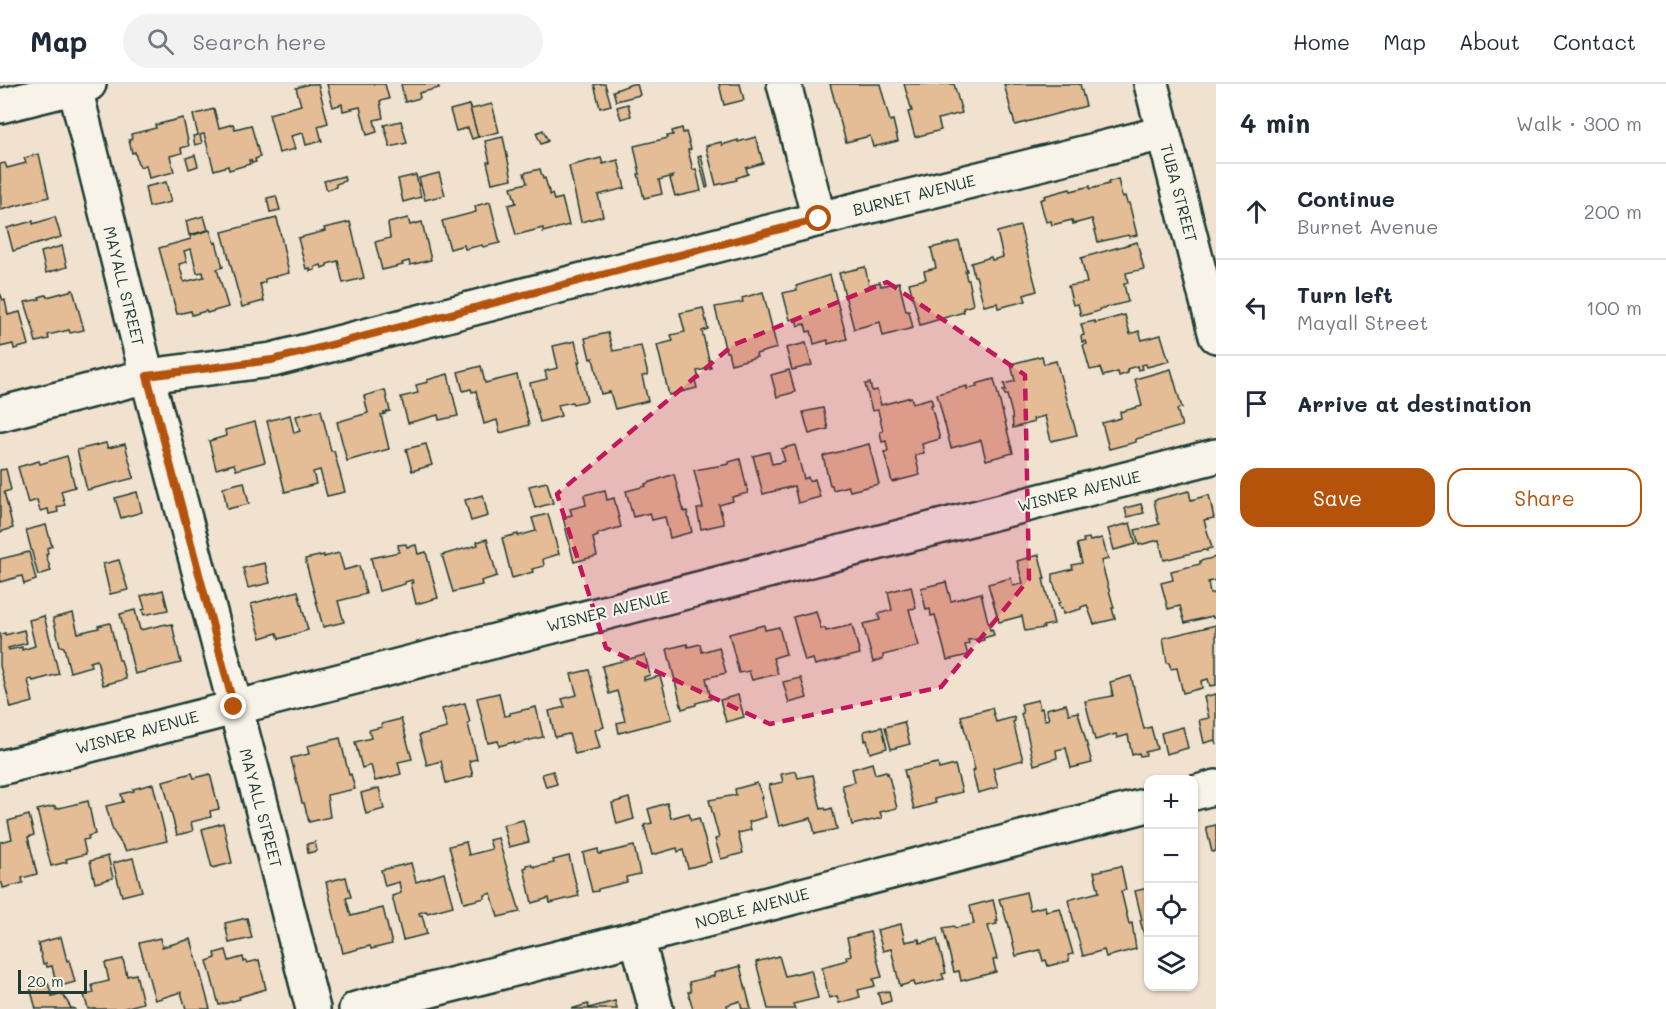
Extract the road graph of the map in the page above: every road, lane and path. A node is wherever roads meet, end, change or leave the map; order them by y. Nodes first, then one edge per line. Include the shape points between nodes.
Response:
1 (784, 84) edge
2 (1151, 84) edge
3 (79, 85) edge
4 (0, 106) edge
5 (1163, 133) junction
6 (819, 219) junction
7 (1216, 336) edge
8 (147, 376) junction
9 (0, 414) edge
10 (1216, 456) edge
11 (234, 707) junction
12 (0, 768) edge
13 (1216, 788) edge
14 (1198, 792) edge
15 (1144, 806) edge
16 (637, 938) junction
17 (314, 1009) edge
18 (356, 1009) edge
19 (656, 1009) edge

1 - 6 street
2 - 5 street, TUBA STREET
3 - 4 street
3 - 8 street, MAYALL STREET
5 - 6 street, BURNET AVENUE
5 - 7 street, TUBA STREET
6 - 8 street, BURNET AVENUE via 272,360
8 - 9 street, BURNET AVENUE
8 - 11 street, MAYALL STREET
10 - 11 street, WISNER AVENUE
11 - 12 street, WISNER AVENUE
11 - 17 street, MAYALL STREET
13 - 14 street
15 - 16 street, NOBLE AVENUE
16 - 18 street, NOBLE AVENUE
16 - 19 street

